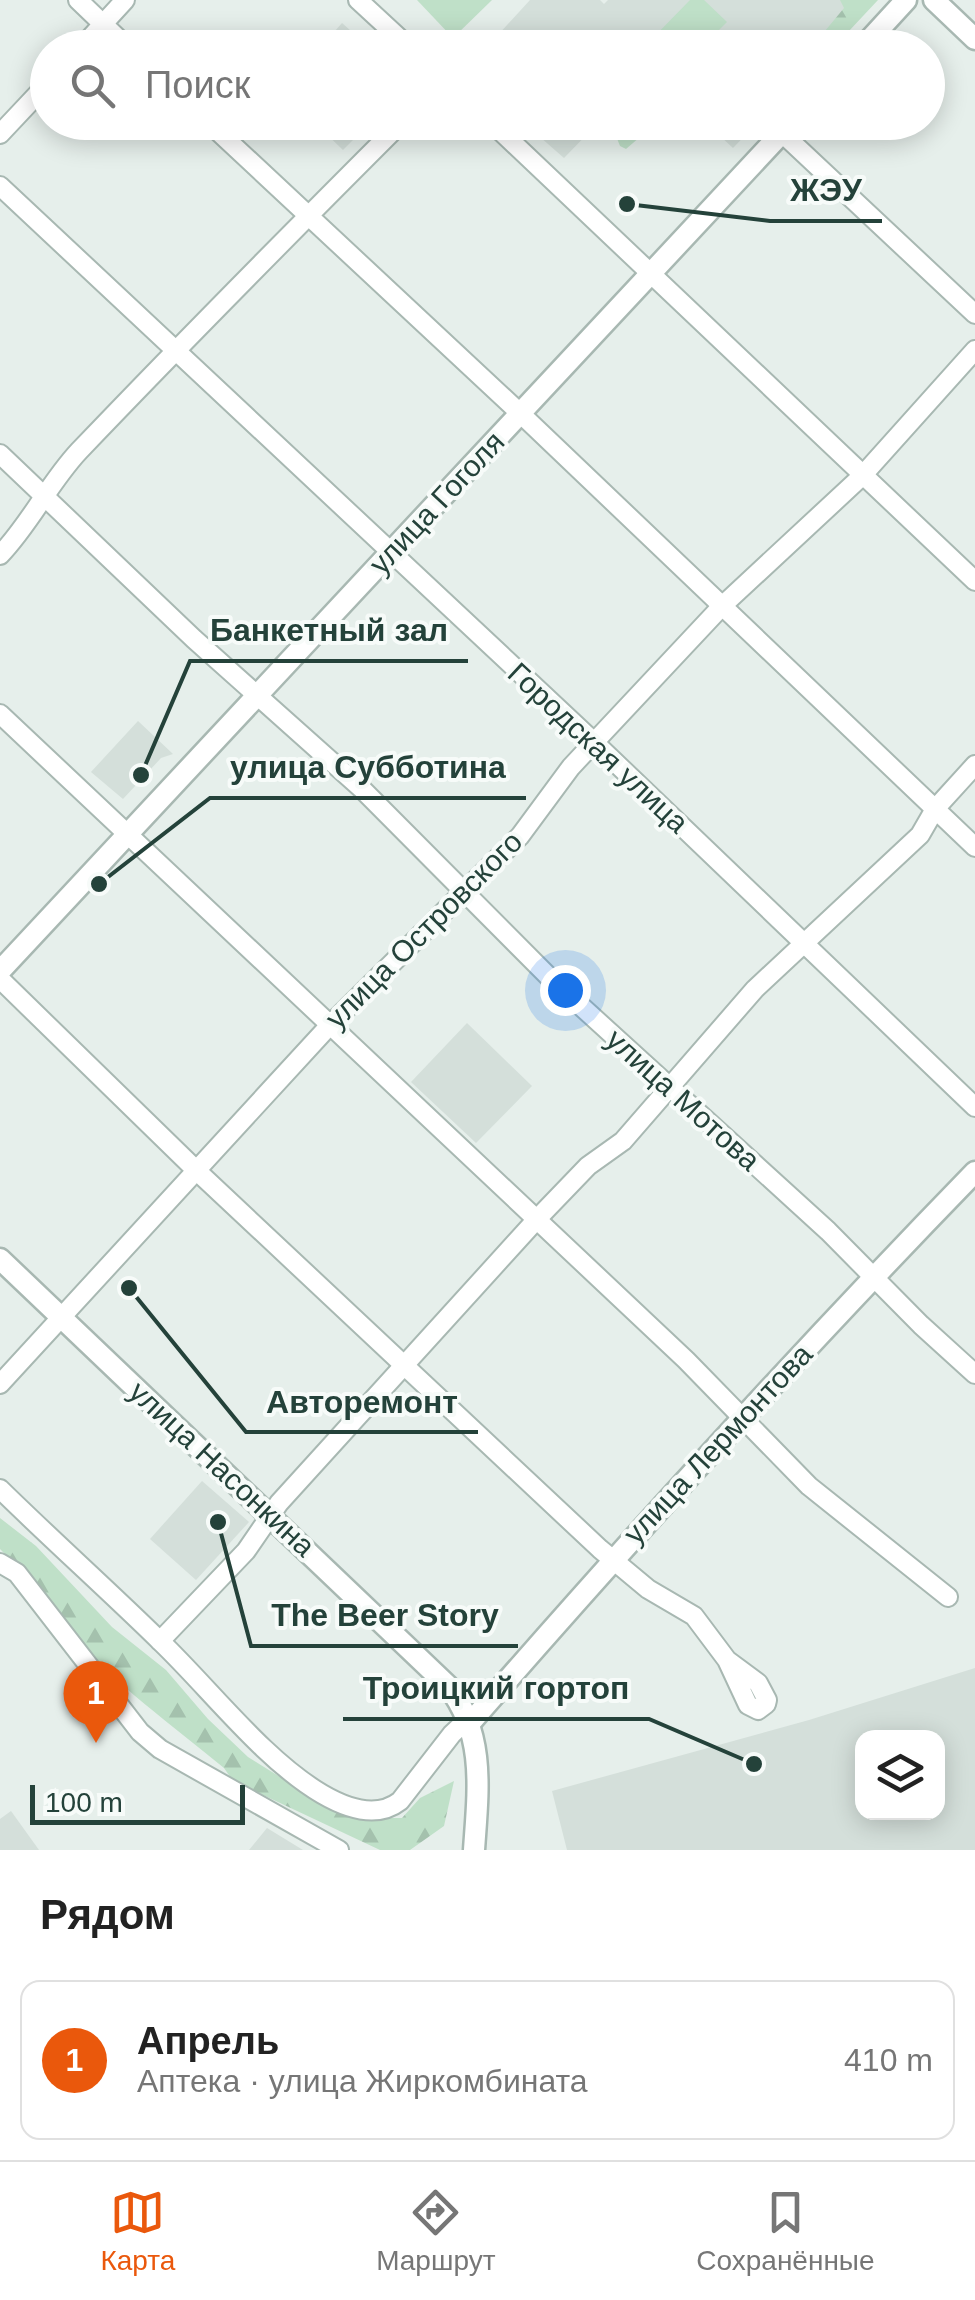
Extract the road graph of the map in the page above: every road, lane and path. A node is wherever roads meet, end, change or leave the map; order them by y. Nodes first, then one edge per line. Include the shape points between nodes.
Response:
1 (78, 0) edge
2 (126, 0) edge
3 (358, 0) edge
4 (906, 0) edge
5 (934, 0) edge
6 (103, 24) junction
7 (98, 30) edge
8 (109, 30) edge
9 (390, 30) edge
10 (878, 30) edge
11 (975, 39) edge
12 (30, 103) edge
13 (0, 134) edge
14 (227, 140) edge
15 (384, 140) edge
16 (511, 140) edge
17 (776, 140) edge
18 (799, 140) edge
19 (0, 186) edge
20 (308, 216) junction
21 (653, 274) junction
22 (975, 314) edge
23 (975, 350) edge
24 (177, 353) junction
25 (521, 414) junction
26 (0, 454) edge
27 (862, 476) junction
28 (46, 494) junction
29 (390, 553) junction
30 (0, 555) edge
31 (975, 580) edge
32 (721, 608) junction
33 (256, 695) junction
34 (0, 714) edge
35 (595, 742) junction
36 (975, 766) edge
37 (934, 809) junction
38 (128, 835) junction
39 (975, 846) edge
40 (462, 892) junction
41 (806, 944) junction
42 (0, 971) edge
43 (0, 979) edge
44 (329, 1026) junction
45 (667, 1088) junction
46 (975, 1108) edge
47 (198, 1172) junction
48 (975, 1172) edge
49 (537, 1218) junction
50 (0, 1260) edge
51 (873, 1277) junction
52 (62, 1317) junction
53 (404, 1366) junction
54 (975, 1374) edge
55 (0, 1384) edge
56 (741, 1417) junction
57 (0, 1489) edge
58 (272, 1516) junction
59 (612, 1559) junction
60 (0, 1563) edge
61 (948, 1598) dead end
62 (160, 1641) junction
63 (726, 1660) dead end
64 (470, 1720) junction
65 (339, 1850) edge
66 (474, 1850) edge

1 - 6 street
2 - 6 street
3 - 9 street
4 - 10 street
5 - 11 street
6 - 7 street
6 - 8 street
12 - 13 street
14 - 20 street
15 - 20 street
16 - 21 street
17 - 21 street, улица Гоголя
18 - 22 street
19 - 24 street, Городская улица
20 - 24 street
20 - 25 street
21 - 25 street, улица Гоголя
21 - 27 street
23 - 27 street, улица Островского
24 - 28 street
24 - 29 street, Городская улица
25 - 29 street, улица Гоголя
25 - 32 street
26 - 28 street, улица Мотова
27 - 31 street
27 - 32 street, улица Островского
28 - 30 street
28 - 33 street, улица Мотова
29 - 33 street, улица Гоголя
29 - 35 street, Городская улица
32 - 35 street, улица Островского
32 - 37 street
33 - 38 street, улица Гоголя
33 - 40 street, улица Мотова via 361,788
34 - 38 street
35 - 40 street, улица Островского via 520,836
35 - 41 street, Городская улица
36 - 37 street
37 - 39 street
37 - 41 street via 920,834
38 - 42 street, улица Гоголя
38 - 44 street
40 - 44 street, улица Островского
40 - 45 street, улица Мотова
41 - 45 street via 755,989
41 - 46 street, Городская улица
43 - 47 street
44 - 47 street, улица Островского
44 - 49 street
45 - 49 street via 623,1141
45 - 51 street, улица Мотова
47 - 52 street, улица Островского
47 - 53 street
48 - 51 street, улица Лермонтова
49 - 53 street
49 - 56 street
50 - 52 street, улица Насонкина
51 - 54 street, улица Мотова
51 - 56 street, улица Лермонтова
52 - 55 street, улица Островского
52 - 58 street, улица Насонкина
53 - 58 street
53 - 59 street
56 - 59 street, улица Лермонтова
56 - 61 street via 809,1486
57 - 62 street
58 - 62 street
58 - 64 street, улица Насонкина via 436,1671
59 - 63 street via 694,1616
59 - 64 street, улица Лермонтова
60 - 65 street via 18,1572 160,1749
62 - 64 street via 284,1766 323,1795 358,1809 395,1805
64 - 66 street, улица Насонкина via 477,1771

